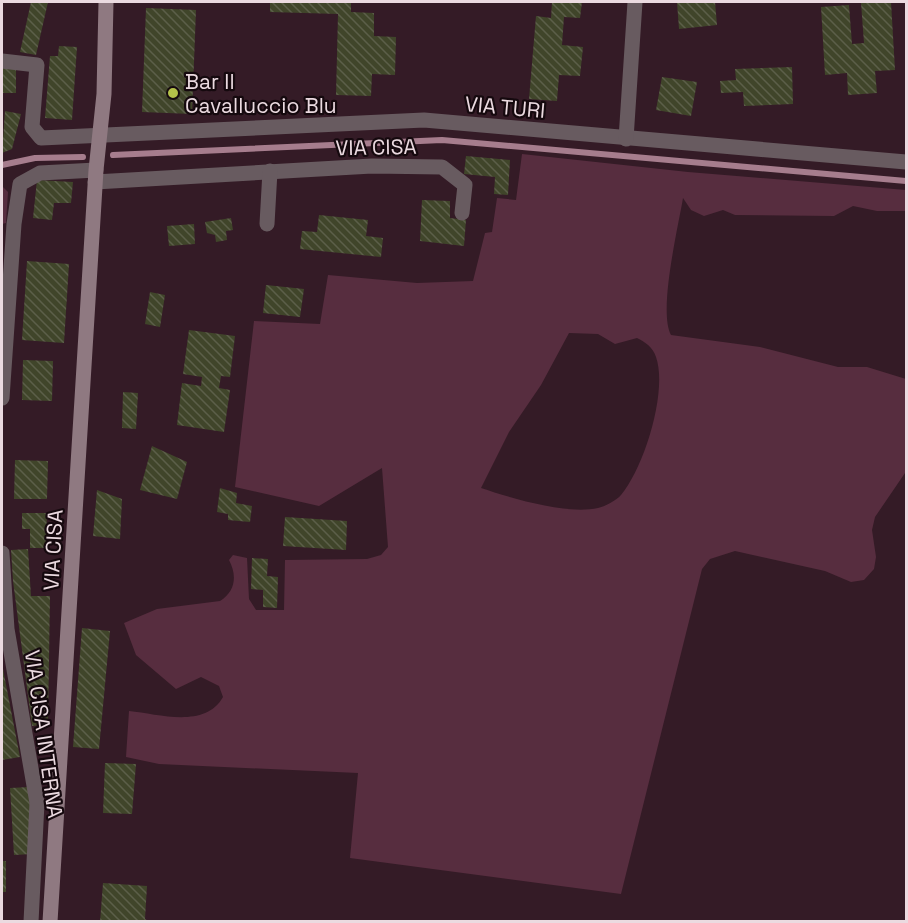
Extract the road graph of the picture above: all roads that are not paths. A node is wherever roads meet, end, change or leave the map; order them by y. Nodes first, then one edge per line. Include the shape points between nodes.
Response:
1 (106, 2) edge
2 (635, 2) edge
3 (2, 61) edge
4 (98, 135) junction
5 (626, 139) junction
6 (906, 162) edge
7 (270, 171) junction
8 (96, 176) junction
9 (462, 213) dead end
10 (267, 224) dead end
11 (2, 398) edge
12 (2, 553) edge
13 (31, 921) edge
14 (50, 921) edge

1 - 4 street, VIA CISA via 104,94
2 - 5 street
3 - 4 street, VIA TURI via 37,65 32,127 41,138
4 - 5 street, VIA TURI via 424,120
4 - 8 street, VIA CISA
5 - 6 street, VIA TURI
7 - 8 street, VIA CISA
7 - 9 street, VIA CISA via 372,166 442,168 465,185
7 - 10 street
8 - 11 street via 40,173 20,184
8 - 14 street, VIA CISA
12 - 13 street, VIA CISA INTERNA via 7,629 37,803

